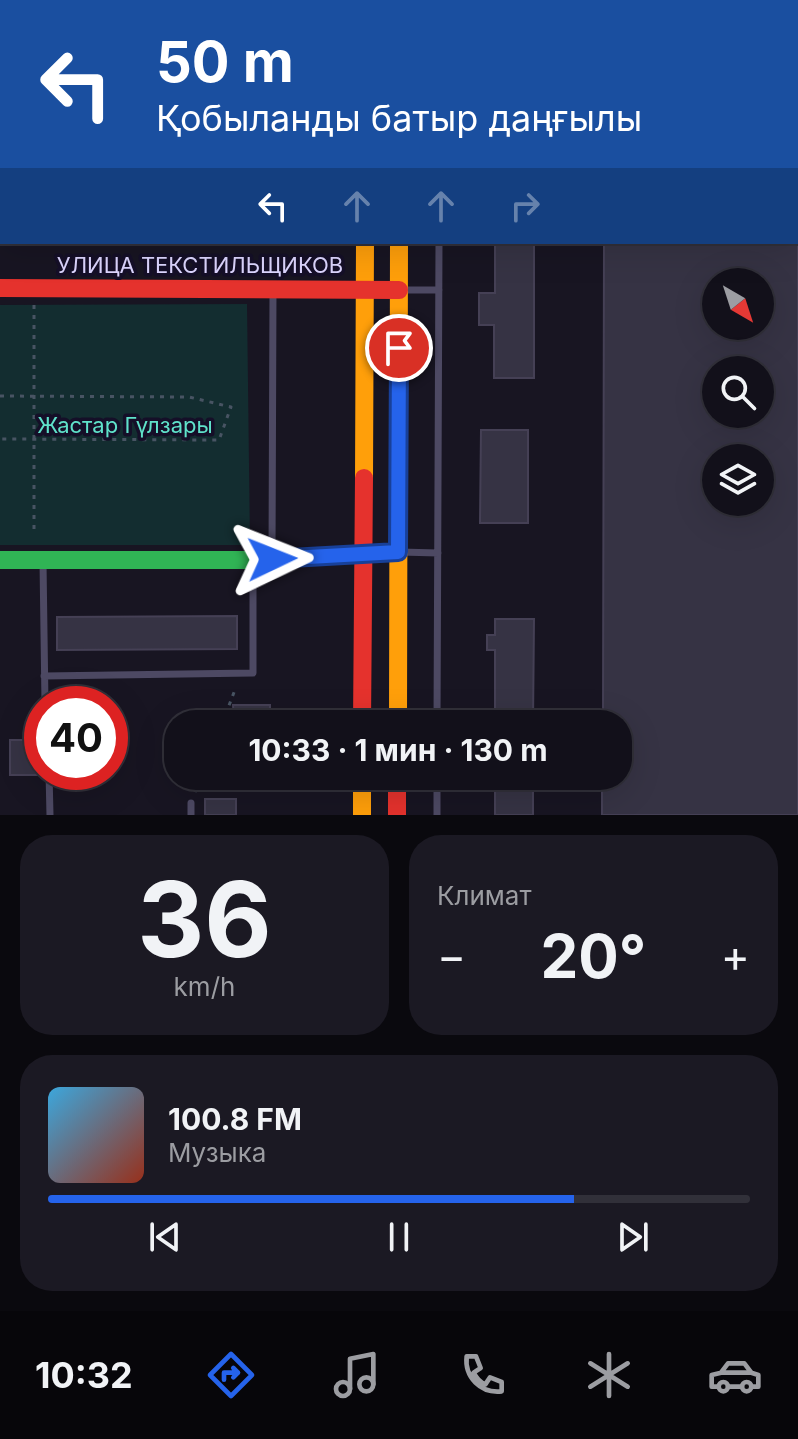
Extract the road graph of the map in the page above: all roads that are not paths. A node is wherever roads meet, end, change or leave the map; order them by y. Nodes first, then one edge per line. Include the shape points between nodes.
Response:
1 (365, 244) edge
2 (399, 244) edge
3 (439, 244) edge
4 (0, 288) edge
5 (273, 289) junction
6 (365, 289) junction
7 (399, 290) junction
8 (439, 290) junction
9 (398, 552) junction
10 (438, 553) junction
11 (362, 556) junction
12 (0, 560) edge
13 (43, 560) junction
14 (263, 560) junction
15 (44, 676) junction
16 (44, 686) edge
17 (362, 710) edge
18 (398, 710) edge
19 (437, 710) edge
20 (49, 790) edge
21 (362, 790) edge
22 (397, 790) edge
23 (437, 790) edge
24 (191, 803) road end
25 (50, 815) edge
26 (191, 815) edge
27 (362, 815) edge
28 (397, 815) edge
29 (437, 815) edge

1 - 6 street
2 - 7 street
3 - 8 lane
4 - 5 street, УЛИЦА ТЕКСТИЛЬЩИКОВ
5 - 6 street, УЛИЦА ТЕКСТИЛЬЩИКОВ
5 - 14 lane
6 - 7 street, УЛИЦА ТЕКСТИЛЬЩИКОВ
6 - 11 street
7 - 8 lane
7 - 9 street
8 - 10 lane
9 - 10 lane
9 - 11 street
9 - 18 street
10 - 19 lane
11 - 14 street
11 - 17 street
12 - 13 street
13 - 14 street
13 - 15 lane
14 - 15 lane via 253,673
15 - 16 lane
20 - 25 lane
21 - 27 street
22 - 28 street
23 - 29 lane
24 - 26 lane

